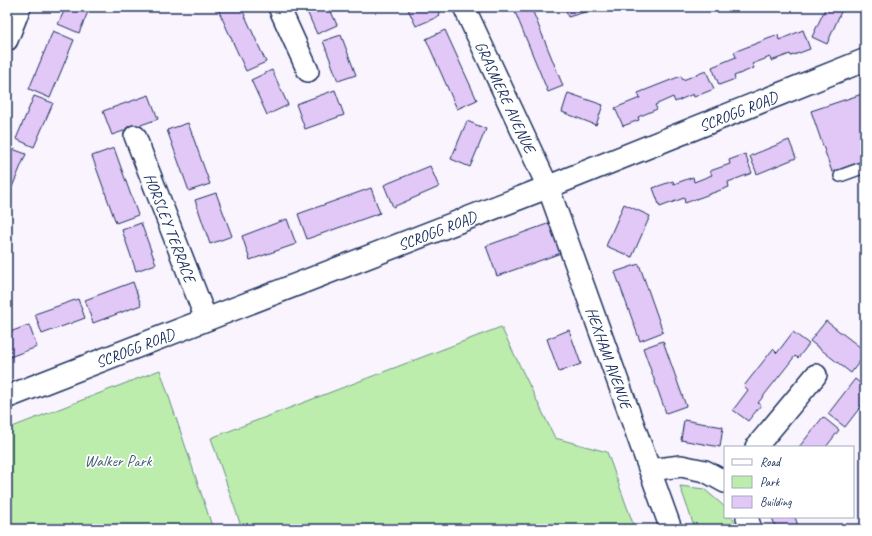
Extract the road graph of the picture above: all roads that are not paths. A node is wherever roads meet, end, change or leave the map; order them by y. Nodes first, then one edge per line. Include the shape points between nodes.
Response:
1 (20, 7) edge
2 (280, 7) edge
3 (464, 7) edge
4 (7, 40) edge
5 (865, 60) edge
6 (308, 71) dead end
7 (135, 136) dead end
8 (865, 167) edge
9 (840, 176) dead end
10 (548, 187) junction
11 (206, 319) junction
12 (816, 375) dead end
13 (7, 397) edge
14 (757, 446) edge
15 (650, 470) junction
16 (724, 481) edge
17 (747, 518) edge
18 (671, 529) edge
19 (751, 529) edge

1 - 4 street
2 - 6 street
3 - 10 street, GRASMERE AVENUE
5 - 10 street, SCROGG ROAD
7 - 11 street, HORSLEY TERRACE
8 - 9 lane
10 - 11 street, SCROGG ROAD
10 - 15 street, HEXHAM AVENUE
11 - 13 street, SCROGG ROAD
12 - 14 street
15 - 16 street via 681,466 705,471
15 - 18 street, HEXHAM AVENUE
17 - 19 street

